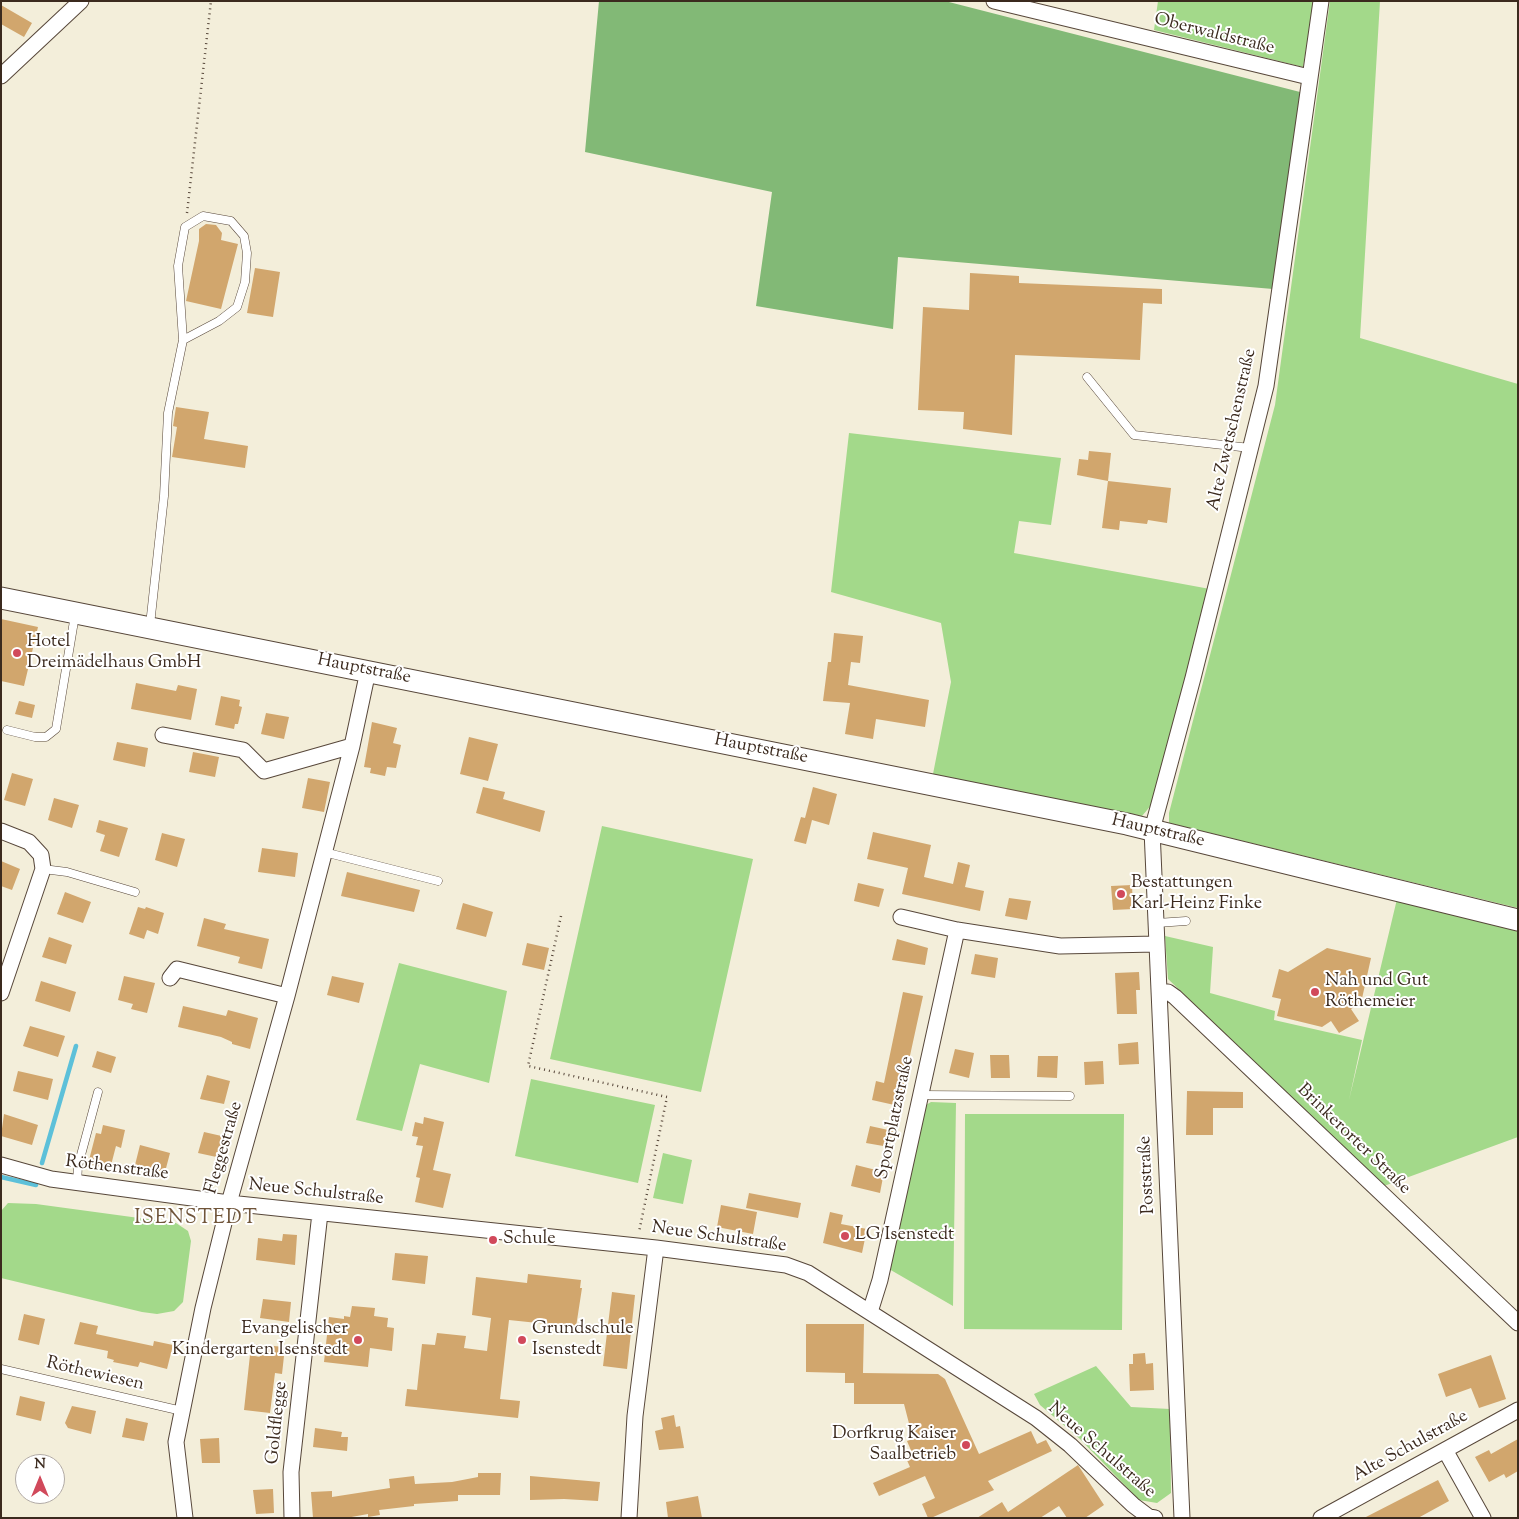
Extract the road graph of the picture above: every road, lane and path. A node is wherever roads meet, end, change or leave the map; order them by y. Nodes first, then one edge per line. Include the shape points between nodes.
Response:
1 (81, 1) edge
2 (212, 1) edge
3 (994, 1) edge
4 (1321, 1) edge
5 (1, 76) edge
6 (1309, 77) junction
7 (185, 227) junction
8 (183, 340) junction
9 (1087, 377) dead end
10 (1250, 448) junction
11 (1, 598) edge
12 (76, 613) junction
13 (149, 627) junction
14 (368, 671) junction
15 (7, 730) dead end
16 (163, 734) dead end
17 (352, 746) junction
18 (1152, 830) junction
19 (1, 831) edge
20 (324, 852) junction
21 (43, 869) junction
22 (438, 881) dead end
23 (135, 892) dead end
24 (561, 916) dead end
25 (901, 917) dead end
26 (1518, 920) edge
27 (1186, 921) dead end
28 (1157, 923) junction
29 (957, 930) junction
30 (1156, 944) junction
31 (170, 978) dead end
32 (1159, 992) junction
33 (1, 993) edge
34 (287, 996) junction
35 (98, 1092) dead end
36 (920, 1094) junction
37 (1070, 1096) dead end
38 (1, 1165) edge
39 (77, 1183) junction
40 (229, 1203) junction
41 (320, 1213) junction
42 (636, 1246) junction
43 (656, 1248) junction
44 (870, 1312) junction
45 (1518, 1323) edge
46 (1, 1369) edge
47 (1518, 1410) edge
48 (182, 1411) junction
49 (1445, 1450) junction
50 (185, 1518) edge
51 (292, 1518) edge
52 (629, 1518) edge
53 (1155, 1518) edge
54 (1182, 1518) edge
55 (1321, 1518) edge
56 (1483, 1518) edge

1 - 5 street
2 - 7 path
3 - 6 street, Oberwaldstraße
4 - 6 street, Alte Zwetschenstraße
6 - 10 street, Alte Zwetschenstraße via 1266,386
7 - 8 lane via 178,266
7 - 8 lane via 204,216 231,221 244,236 247,253 245,282 237,307 219,321
8 - 13 lane via 168,413 164,496
9 - 10 lane via 1134,435
10 - 18 street, Alte Zwetschenstraße
11 - 12 main road, Hauptstraße
12 - 13 main road, Hauptstraße
12 - 15 lane via 56,730 46,736 35,737
13 - 14 main road, Hauptstraße
14 - 17 street, Fleggestraße
14 - 18 main road, Hauptstraße
16 - 17 street via 242,750 264,771
17 - 20 street, Fleggestraße
18 - 26 main road, Hauptstraße
18 - 28 street, Poststraße
19 - 21 street via 29,842 41,855
20 - 22 lane
20 - 34 street, Fleggestraße
21 - 23 lane via 67,872
21 - 33 street
24 - 42 path via 528,1066 667,1097
25 - 29 street
27 - 28 lane
28 - 30 street, Poststraße
29 - 30 street via 1060,946
29 - 36 street, Sportplatzstraße
30 - 32 street, Poststraße
31 - 34 street via 177,969
32 - 45 street, Brinkerorter Straße via 1168,992 1175,997
32 - 54 street, Poststraße
34 - 40 street, Fleggestraße
35 - 39 lane via 78,1166
36 - 37 lane
36 - 44 street, Sportplatzstraße via 880,1280
38 - 39 street, Röthenstraße via 51,1180
39 - 40 street, Röthenstraße
40 - 41 street, Neue Schulstraße
40 - 48 street, Fleggestraße
41 - 42 street, Neue Schulstraße
41 - 51 street, Goldflegge via 291,1472
42 - 43 street, Neue Schulstraße
43 - 44 street, Neue Schulstraße via 786,1265 808,1273
43 - 52 street via 635,1416
44 - 53 street, Neue Schulstraße via 1036,1418 1070,1445 1133,1505
46 - 48 lane, Röthewiesen
47 - 49 street, Alte Schulstraße
48 - 50 street, Fleggestraße via 176,1442
49 - 55 street, Alte Schulstraße
49 - 56 street

